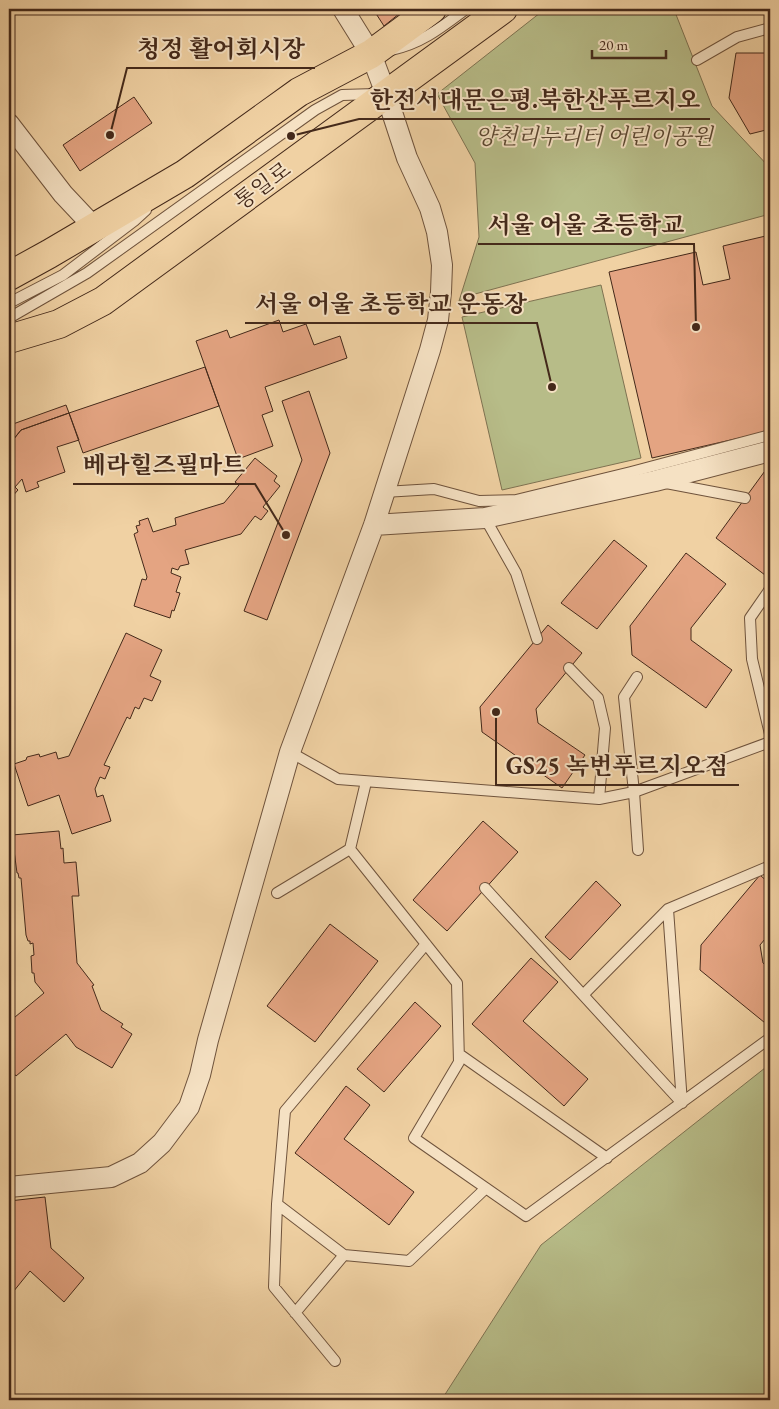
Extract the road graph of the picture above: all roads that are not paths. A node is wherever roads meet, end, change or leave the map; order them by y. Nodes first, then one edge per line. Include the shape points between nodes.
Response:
1 (343, 9) edge
2 (432, 9) edge
3 (466, 9) edge
4 (503, 9) edge
5 (770, 28) edge
6 (371, 54) junction
7 (697, 60) dead end
8 (386, 94) junction
9 (9, 124) edge
10 (185, 174) junction
11 (94, 227) junction
12 (9, 276) edge
13 (9, 303) edge
14 (9, 318) edge
15 (9, 339) edge
16 (770, 434) edge
17 (770, 452) edge
18 (655, 481) junction
19 (384, 492) junction
20 (745, 498) dead end
21 (485, 518) junction
22 (374, 525) junction
23 (770, 588) edge
24 (537, 639) dead end
25 (569, 668) dead end
26 (637, 677) dead end
27 (770, 734) edge
28 (770, 742) edge
29 (290, 752) junction
30 (366, 782) junction
31 (634, 792) junction
32 (600, 799) junction
33 (350, 849) junction
34 (638, 850) dead end
35 (770, 866) edge
36 (485, 888) dead end
37 (277, 893) dead end
38 (668, 909) junction
39 (426, 944) junction
40 (583, 995) junction
41 (770, 1038) edge
42 (460, 1054) junction
43 (682, 1103) junction
44 (607, 1158) junction
45 (9, 1187) edge
46 (486, 1188) junction
47 (277, 1204) junction
48 (344, 1255) junction
49 (295, 1313) junction
50 (336, 1361) dead end

1 - 6 street
2 - 6 main road
3 - 6 lane via 430,36 401,48
4 - 8 main road, 통일로
5 - 7 lane via 737,37
6 - 8 street
6 - 10 main road via 299,92
8 - 14 lane via 342,95 315,110 87,273
8 - 15 main road, 통일로 via 103,301 59,324
8 - 19 street via 407,158 430,208 442,265 438,320
9 - 11 street via 63,194
10 - 11 main road
10 - 13 lane via 134,221 64,275
11 - 12 main road
16 - 19 lane via 516,500 479,501 434,489
17 - 18 street
18 - 20 lane
18 - 21 street
19 - 22 street
21 - 22 street
21 - 24 lane via 516,573
22 - 29 street
23 - 27 lane via 750,618 752,658
25 - 32 lane via 598,698 606,728
26 - 31 lane via 624,697
28 - 31 lane
29 - 30 lane via 338,778
29 - 45 street via 189,1107 162,1143 140,1163 111,1177
30 - 32 lane
30 - 33 lane
31 - 32 lane
31 - 34 lane
33 - 37 lane
33 - 39 lane
35 - 38 lane
36 - 40 lane
38 - 40 lane
38 - 43 lane
39 - 42 lane via 457,983
39 - 47 lane via 285,1111
40 - 43 lane
41 - 43 lane
42 - 44 lane
42 - 46 lane via 460,1062 414,1138
43 - 44 lane
44 - 46 lane via 526,1216
46 - 48 lane via 409,1261
47 - 48 lane
47 - 49 lane via 274,1287
48 - 49 lane
49 - 50 lane

